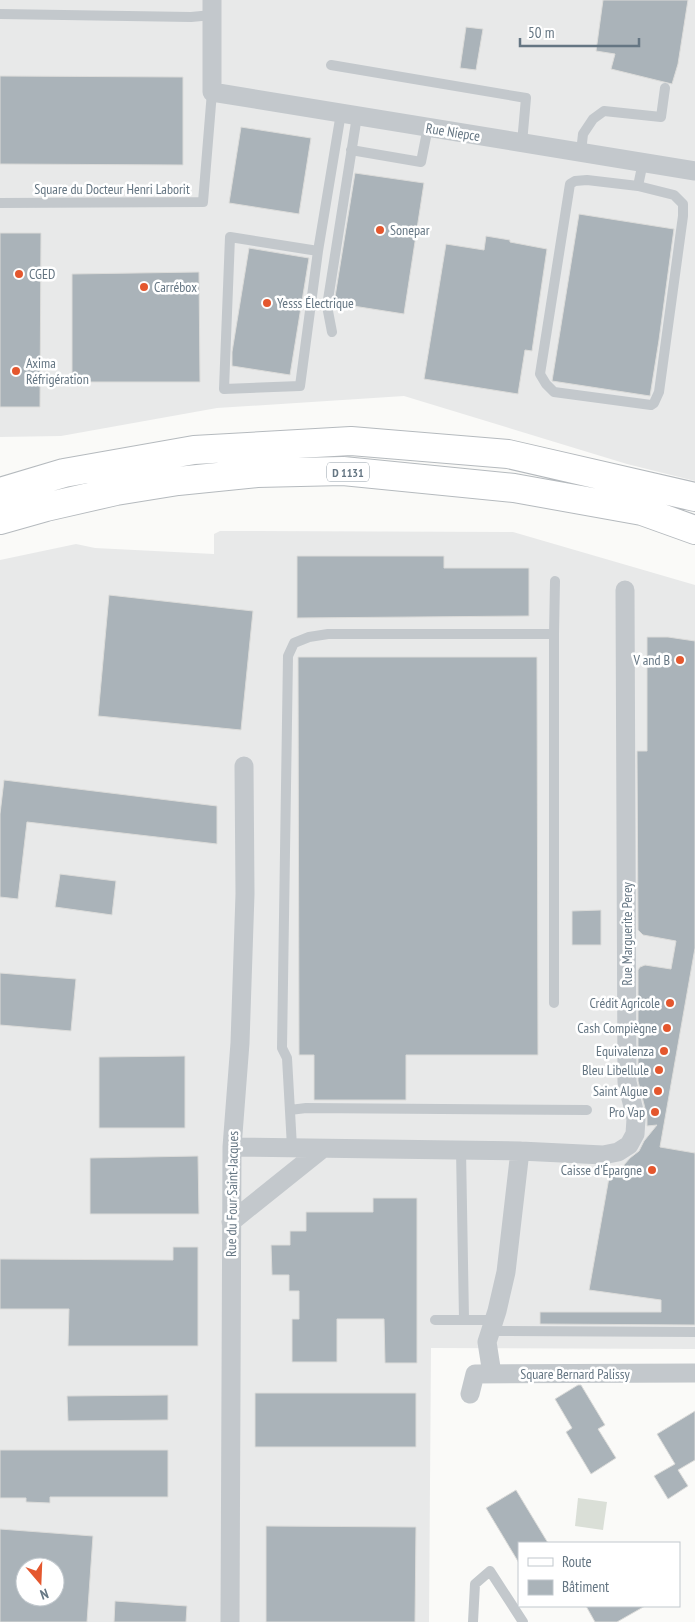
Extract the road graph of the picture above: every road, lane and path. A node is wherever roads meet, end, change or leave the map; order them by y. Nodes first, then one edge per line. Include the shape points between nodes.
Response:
1 (212, 7) edge
2 (0, 14) edge
3 (331, 65) dead end
4 (665, 88) dead end
5 (212, 92) junction
6 (349, 114) junction
7 (428, 127) junction
8 (522, 142) junction
9 (351, 150) junction
10 (581, 152) junction
11 (643, 162) junction
12 (695, 171) edge
13 (638, 186) junction
14 (0, 203) edge
15 (318, 251) junction
16 (332, 332) dead end
17 (0, 492) edge
18 (695, 497) edge
19 (0, 520) edge
20 (695, 530) edge
21 (554, 581) dead end
22 (625, 590) dead end
23 (554, 634) junction
24 (244, 766) dead end
25 (554, 1003) dead end
26 (290, 1110) junction
27 (587, 1110) dead end
28 (232, 1147) junction
29 (292, 1148) junction
30 (322, 1149) junction
31 (461, 1150) junction
32 (520, 1151) junction
33 (231, 1222) junction
34 (464, 1319) junction
35 (435, 1320) dead end
36 (492, 1325) junction
37 (695, 1332) edge
38 (695, 1373) edge
39 (492, 1374) junction
40 (470, 1394) dead end
41 (230, 1622) edge
42 (473, 1622) edge
43 (523, 1622) edge

1 - 2 lane via 191,17
1 - 5 street
3 - 8 lane via 526,98
4 - 10 lane via 661,117 604,111 593,119 583,134
5 - 6 street, Rue Niepce
5 - 14 lane, Square du Docteur Henri Laborit via 203,202
6 - 7 street, Rue Niepce
6 - 9 lane
6 - 15 lane
7 - 8 street, Rue Niepce
7 - 9 lane via 421,162
8 - 10 street, Rue Niepce
9 - 16 lane via 326,306
10 - 11 street, Rue Niepce
11 - 12 street, Rue Niepce
11 - 13 lane
13 - 13 lane via 674,195 683,204 659,392 651,406 554,392 540,374 570,184 587,180
15 - 15 lane via 230,237 224,389 300,386
17 - 18 main road, D 1131 via 64,473 194,450 351,441 508,454
19 - 20 main road, D 1131 via 46,507 178,481 257,473 343,471 514,488 642,511
21 - 23 lane
22 - 32 street, Rue Marguerite Perey via 628,1082 636,1119 635,1134 629,1145 618,1152
23 - 25 lane
23 - 26 lane via 328,634 309,636 294,644 288,656 282,1048 288,1058
24 - 28 street, Rue du Four Saint-Jacques via 245,894 240,1043
26 - 27 lane
26 - 29 lane
28 - 29 street, Rue Marguerite Perey
28 - 33 street, Rue du Four Saint-Jacques
29 - 30 street, Rue Marguerite Perey
30 - 31 street, Rue Marguerite Perey
30 - 33 street
31 - 32 street, Rue Marguerite Perey
31 - 34 lane
32 - 36 street via 506,1272
33 - 41 street, Rue du Four Saint-Jacques
34 - 35 lane
34 - 36 lane
36 - 37 lane
36 - 39 street via 487,1342
38 - 39 street, Square Bernard Palissy
39 - 40 street, Square Bernard Palissy via 475,1374
42 - 43 lane via 475,1584 490,1571

